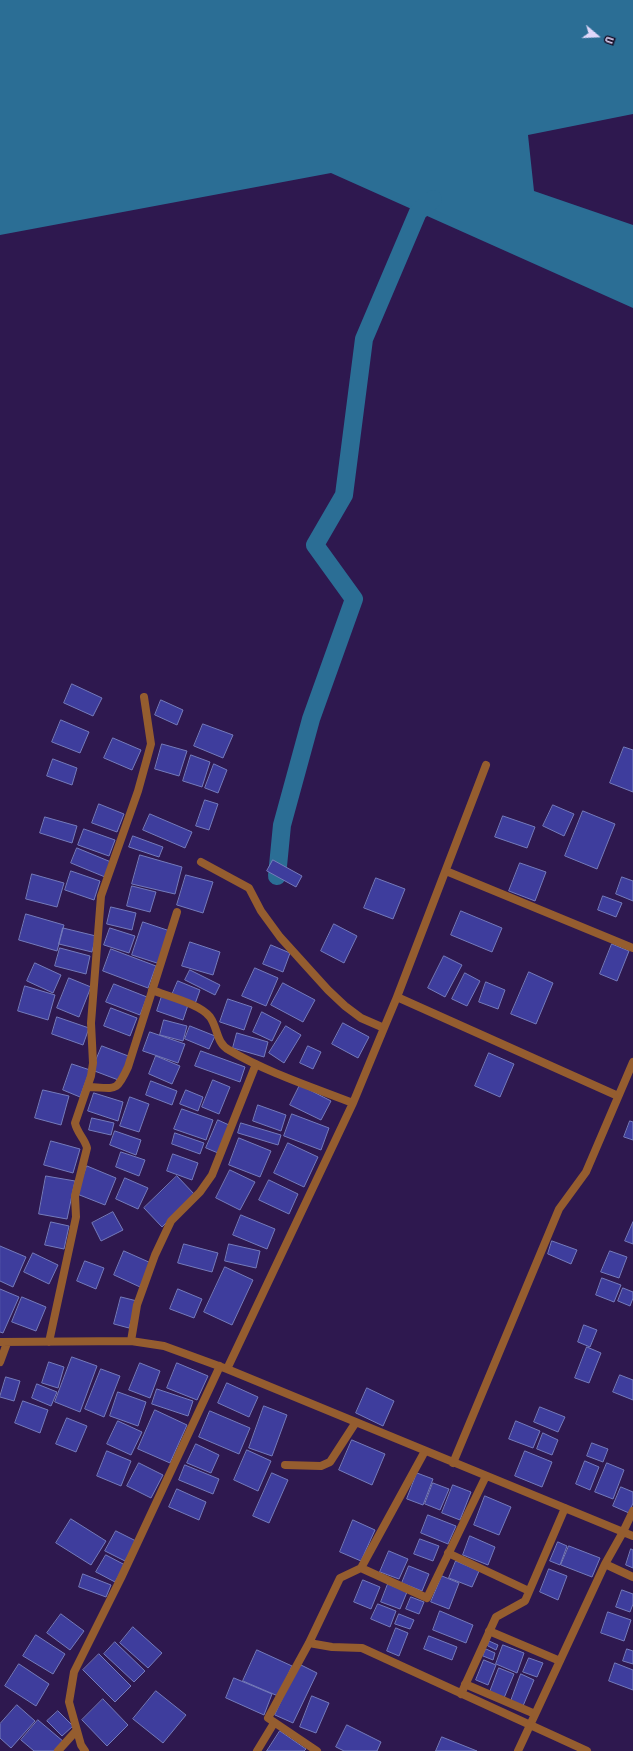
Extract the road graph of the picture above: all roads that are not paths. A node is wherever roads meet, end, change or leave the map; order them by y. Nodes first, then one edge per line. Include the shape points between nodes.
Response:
1 (144, 696) dead end
2 (486, 765) dead end
3 (201, 862) dead end
4 (446, 871) junction
5 (177, 912) dead end
6 (633, 948) edge
7 (152, 990) junction
8 (397, 997) junction
9 (384, 1028) junction
10 (633, 1062) edge
11 (256, 1064) junction
12 (89, 1087) junction
13 (618, 1096) junction
14 (352, 1103) junction
15 (131, 1341) junction
16 (49, 1342) junction
17 (4, 1343) edge
18 (0, 1362) edge
19 (224, 1367) junction
20 (356, 1422) junction
21 (425, 1451) junction
22 (453, 1463) junction
23 (285, 1465) dead end
24 (486, 1476) junction
25 (565, 1508) junction
26 (633, 1511) edge
27 (623, 1532) junction
28 (633, 1536) edge
29 (448, 1553) junction
30 (605, 1564) junction
31 (361, 1568) junction
32 (633, 1577) edge
33 (529, 1591) junction
34 (489, 1632) junction
35 (309, 1643) junction
36 (560, 1661) junction
37 (465, 1684) junction
38 (461, 1694) junction
39 (535, 1714) junction
40 (274, 1723) junction
41 (529, 1726) junction
42 (76, 1731) junction
43 (58, 1751) edge
44 (85, 1751) edge
45 (258, 1751) edge
46 (317, 1751) edge
47 (518, 1751) edge
48 (587, 1751) edge

1 - 12 street via 151,744 138,791 101,896 91,1023 93,1063
2 - 4 street
3 - 9 street via 249,888 280,937 328,990 361,1018
4 - 6 street
4 - 8 street
5 - 7 street
7 - 11 street via 202,1009 209,1016 222,1046
7 - 12 street via 128,1067 120,1084 114,1088
8 - 9 street
8 - 13 street
9 - 14 street
10 - 13 street
11 - 14 street
11 - 15 street via 212,1174 200,1192 171,1221 154,1255 137,1305
12 - 16 street via 75,1123 87,1148 76,1192 76,1217
13 - 22 street via 586,1172 559,1209
14 - 19 street
15 - 16 street
15 - 19 street via 164,1346
16 - 17 street
17 - 18 street
19 - 20 street
19 - 42 street via 74,1672 69,1702
20 - 21 street
20 - 23 street via 330,1462 321,1466
21 - 22 street
21 - 31 street
22 - 24 street
24 - 25 street
24 - 29 street
25 - 27 street
25 - 33 street
26 - 27 street
27 - 28 street
27 - 30 street
29 - 31 street via 427,1598
29 - 33 street
30 - 32 street
30 - 36 street
31 - 35 street via 340,1578
33 - 34 street via 525,1601 496,1617
34 - 36 street
34 - 37 street
35 - 38 street via 362,1648
35 - 40 street via 268,1718
36 - 39 street
37 - 38 street
37 - 39 street
38 - 41 street
39 - 41 street
40 - 45 street
40 - 46 street
41 - 47 street
41 - 48 street
42 - 43 street
42 - 44 street

